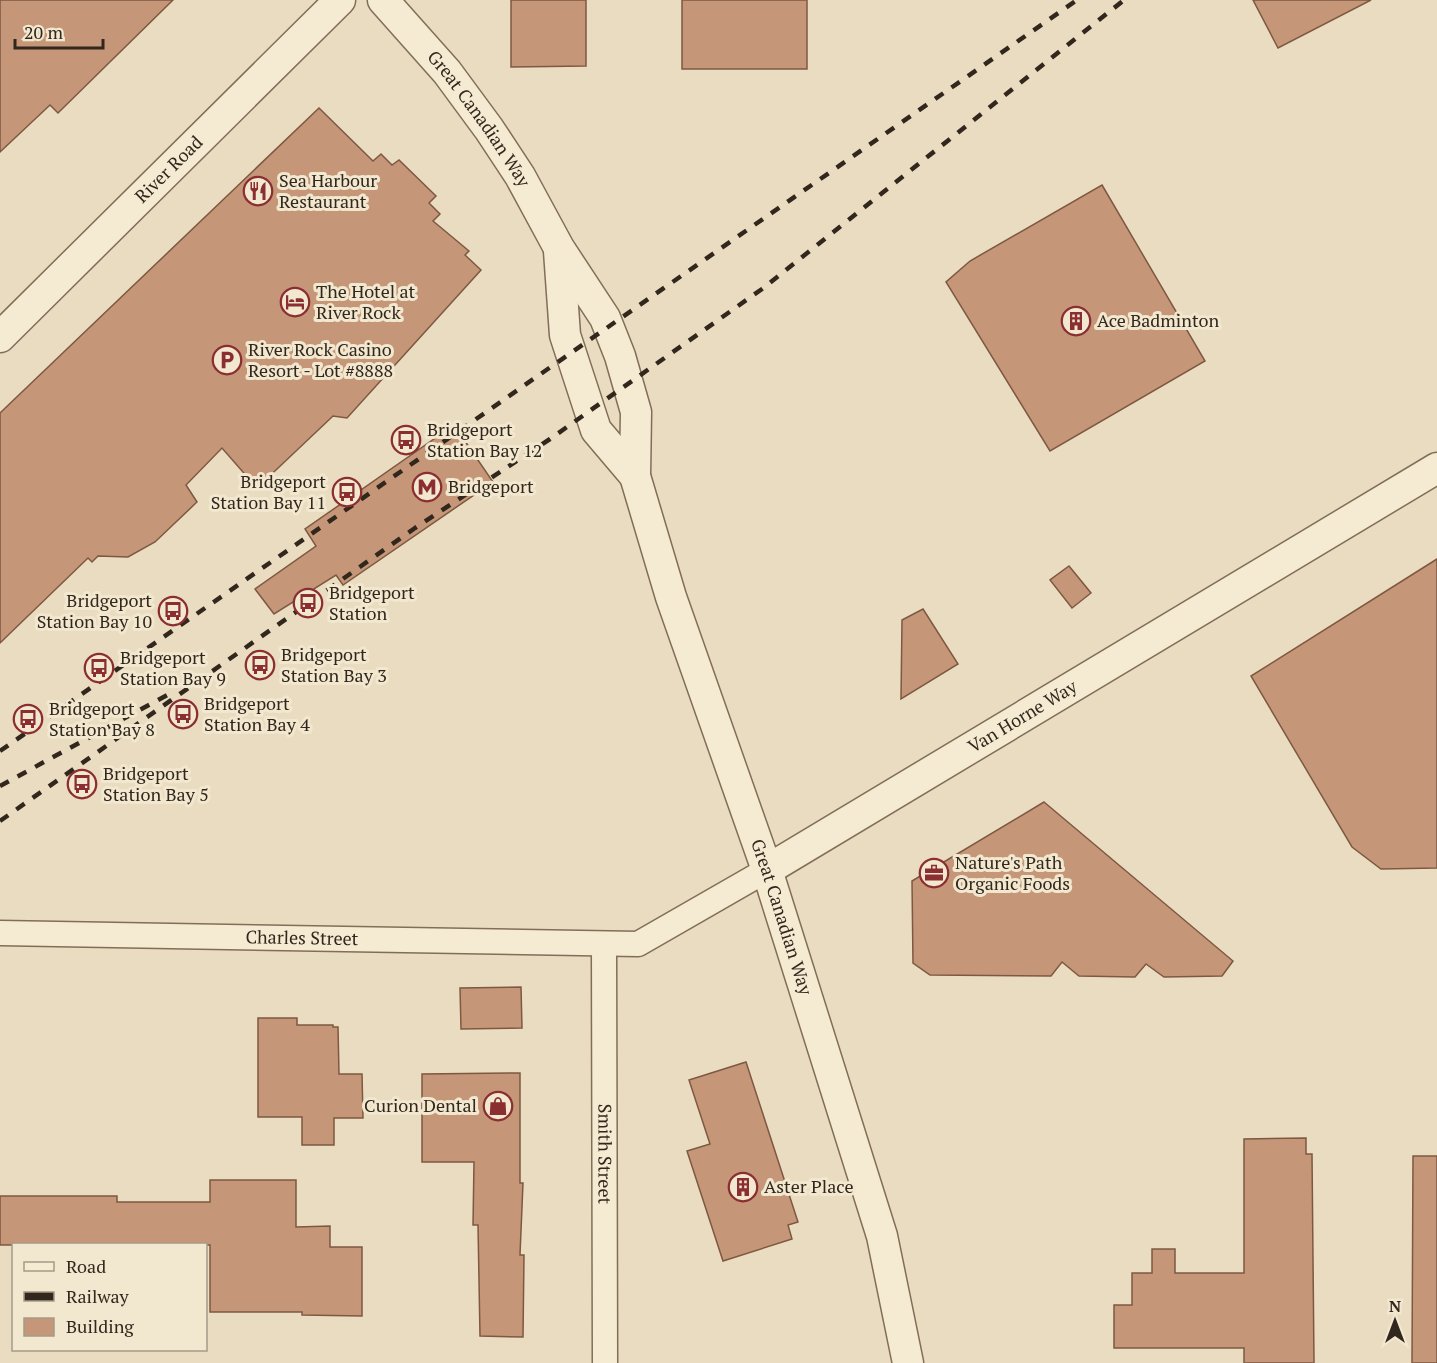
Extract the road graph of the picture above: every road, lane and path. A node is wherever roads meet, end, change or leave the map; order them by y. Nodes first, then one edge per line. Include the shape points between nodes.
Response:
1 (340, 0) edge
2 (383, 0) edge
3 (559, 248) junction
4 (0, 337) edge
5 (1437, 468) edge
6 (635, 476) junction
7 (767, 870) junction
8 (0, 933) edge
9 (604, 944) junction
10 (605, 1363) edge
11 (908, 1363) edge

1 - 4 street, River Road
2 - 3 street, Great Canadian Way via 447,72 489,129
3 - 6 street, Great Canadian Way via 604,318 620,356 636,412
3 - 6 street, Great Canadian Way via 565,335 596,430
5 - 7 street, Van Horne Way
6 - 7 street, Great Canadian Way via 671,597
7 - 9 street, Van Horne Way via 638,944
7 - 11 street, Great Canadian Way via 885,1246
8 - 9 street, Charles Street
9 - 10 street, Smith Street

